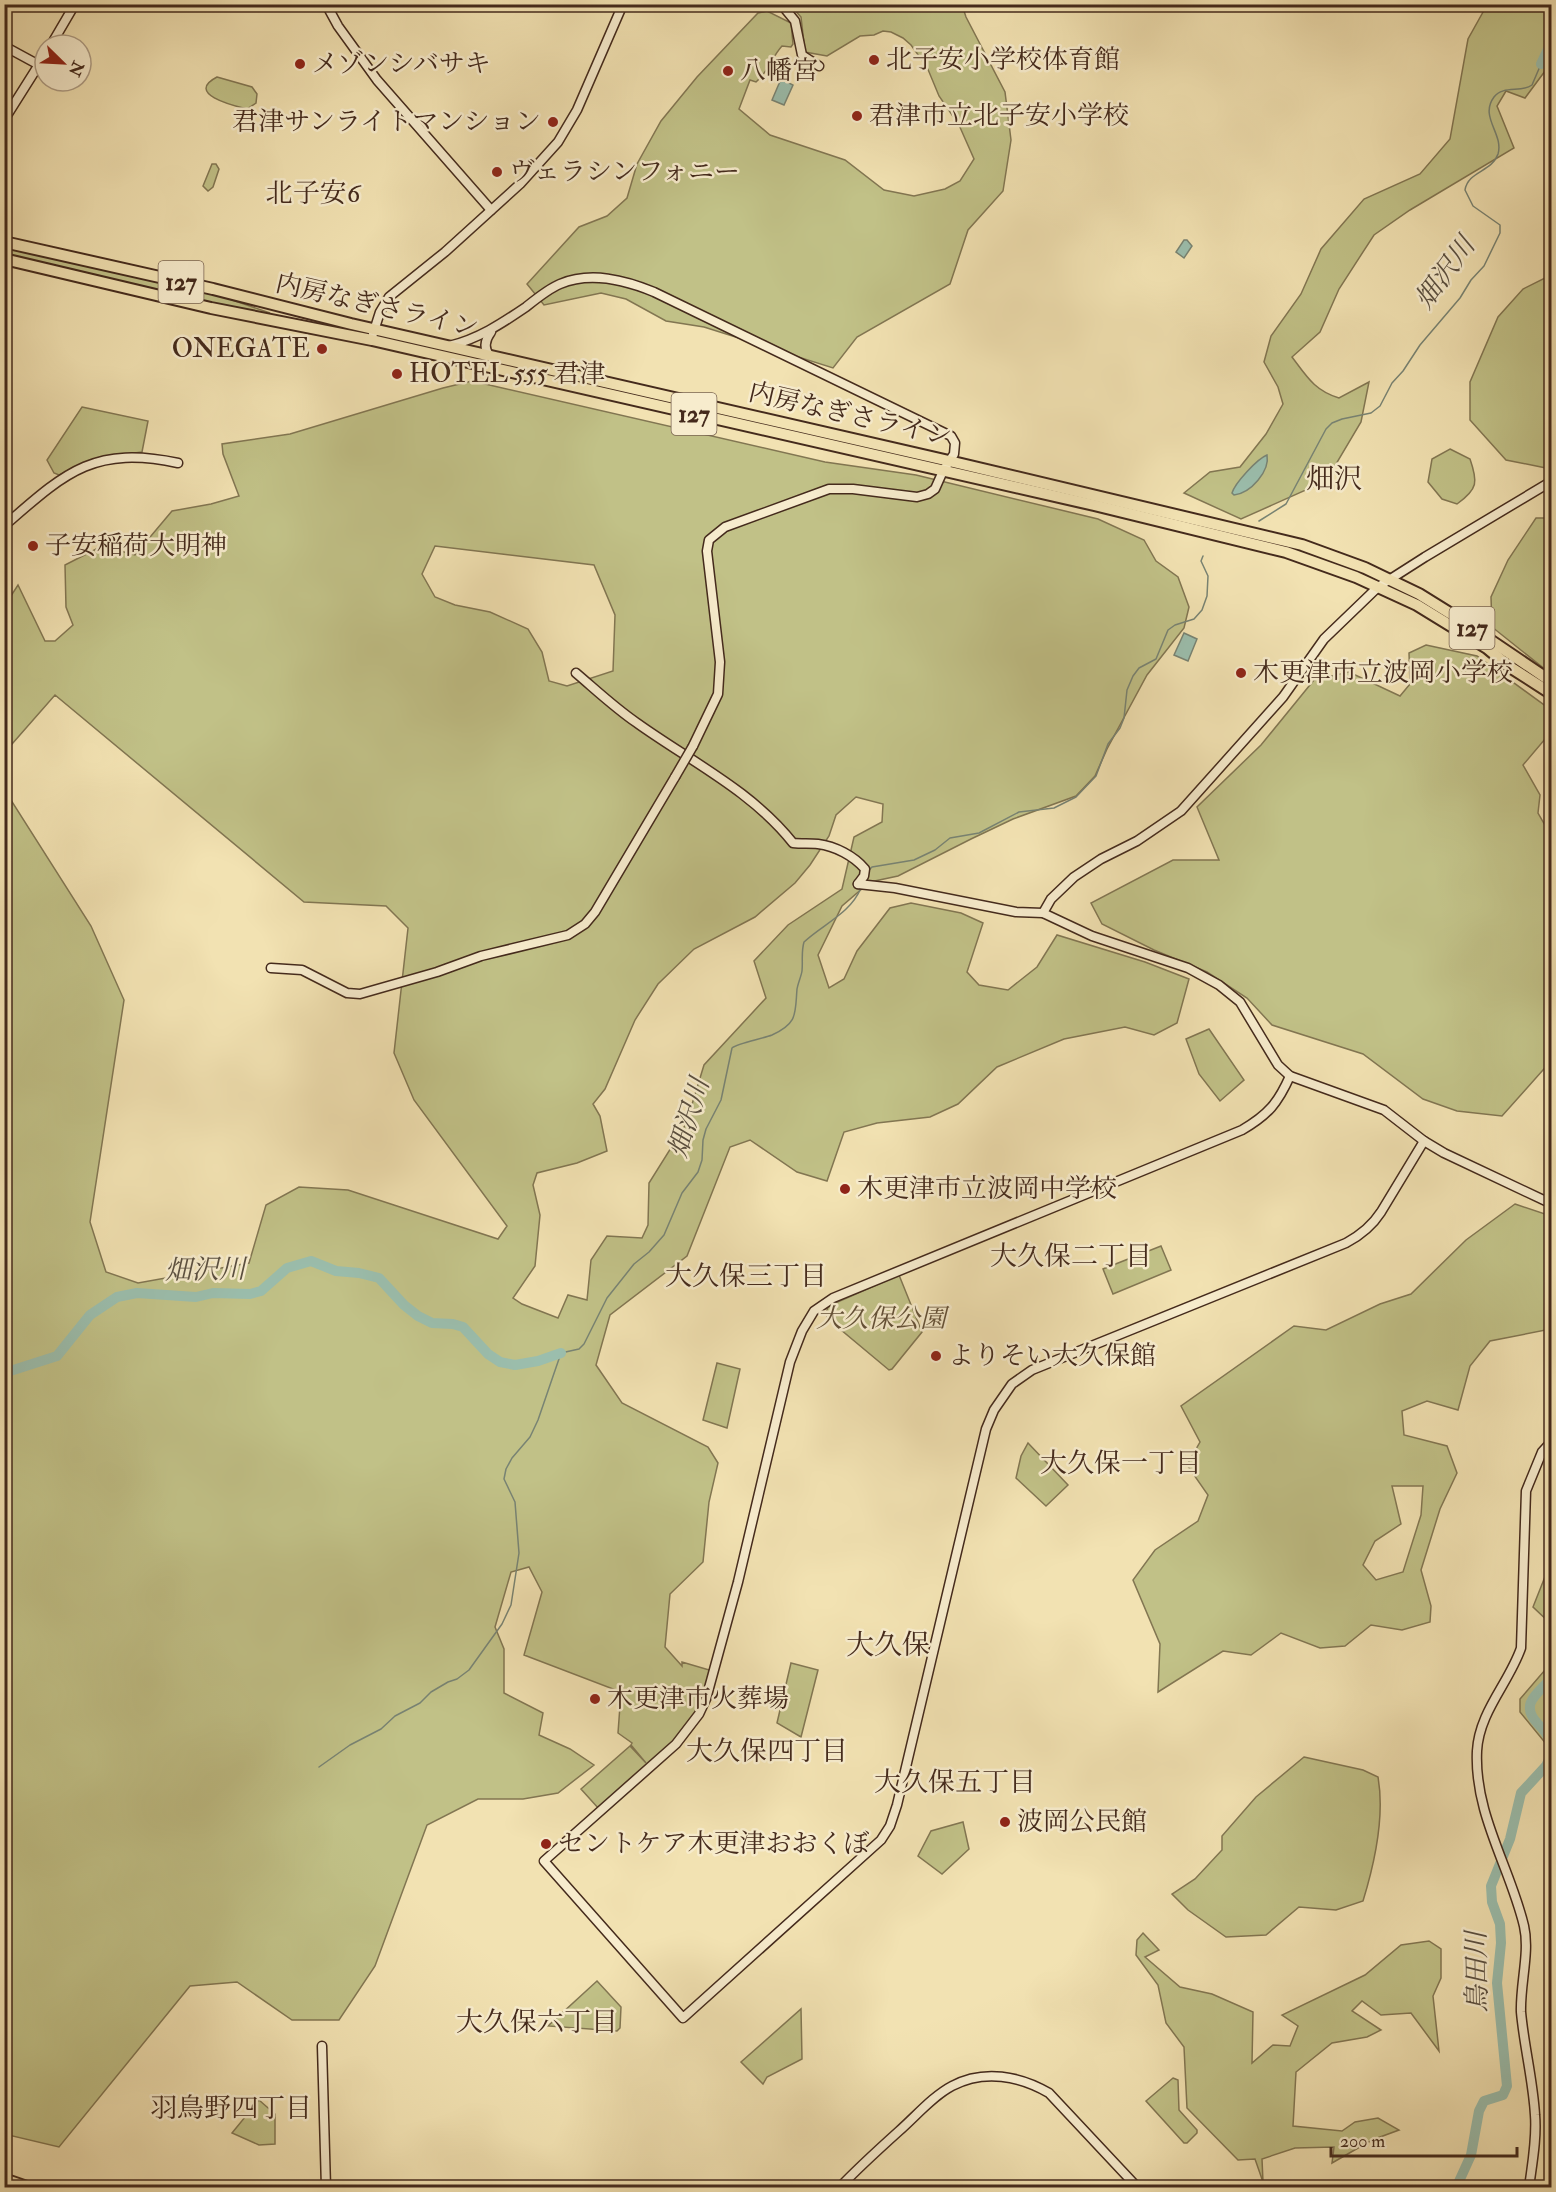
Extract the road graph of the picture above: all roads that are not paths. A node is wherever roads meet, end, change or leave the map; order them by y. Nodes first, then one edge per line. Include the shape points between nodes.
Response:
1 (75, 4) edge
2 (326, 4) edge
3 (623, 4) edge
4 (781, 4) edge
5 (58, 33) edge
6 (4, 46) edge
7 (33, 62) edge
8 (819, 66) dead end
9 (33, 74) edge
10 (4, 120) edge
11 (491, 210) junction
12 (4, 242) edge
13 (4, 259) edge
14 (493, 330) junction
15 (373, 334) junction
16 (449, 346) junction
17 (490, 356) junction
18 (178, 463) dead end
19 (946, 466) junction
20 (1551, 481) edge
21 (4, 526) edge
22 (1389, 580) junction
23 (1378, 587) junction
24 (576, 674) dead end
25 (1551, 682) edge
26 (1551, 694) edge
27 (1043, 913) junction
28 (271, 968) dead end
29 (1290, 1076) junction
30 (1424, 1141) junction
31 (1551, 1204) edge
32 (1551, 1441) edge
33 (322, 2046) dead end
34 (4, 2178) edge
35 (30, 2187) edge
36 (326, 2187) edge
37 (838, 2187) edge
38 (1138, 2187) edge
39 (1528, 2187) edge

1 - 5 street
2 - 11 street via 377,80
3 - 11 street via 569,126 534,171
4 - 8 street via 795,21 802,55
6 - 7 street
9 - 10 street
11 - 15 street via 389,297
12 - 15 highway, 内房なぎさライン / 127
13 - 15 highway, 内房なぎさライン / 127 via 200,306
14 - 16 street
14 - 17 street via 485,342
14 - 19 street via 559,284 591,278 635,284 951,436 954,454
15 - 16 highway, 内房なぎさライン / 127
15 - 19 highway, 内房なぎさライン / 127
16 - 17 highway, 内房なぎさライン / 127
17 - 19 highway, 内房なぎさライン / 127
18 - 21 street via 125,457 88,465 51,485
19 - 22 highway, 内房なぎさライン / 127 via 1302,545
19 - 23 highway, 内房なぎさライン / 127 via 1286,552
19 - 28 street, bridge via 935,489 928,494 917,497 829,489 725,527 709,540 720,662 718,694 693,746 596,912 585,924 568,935 481,956 360,994 347,993 302,970
20 - 22 street
22 - 23 street
22 - 25 highway, 内房なぎさライン / 127 via 1456,617
23 - 26 highway, 内房なぎさライン / 127 via 1455,628
23 - 27 street via 1324,639 1283,697 1189,803 1137,841 1074,878 1051,899
24 - 27 street via 636,723 768,814 793,843 818,844 859,861 865,869 858,884 1016,912
27 - 29 street via 1092,936 1188,968 1219,985 1240,1002 1278,1065
29 - 30 street via 1384,1110
29 - 30 street via 1272,1108 1242,1130 833,1298 814,1311 790,1362 738,1582 699,1714 676,1744 543,1861 683,2018 881,1840 890,1826 987,1429 1011,1384 1032,1370 1347,1243 1374,1223
30 - 31 street
32 - 39 street via 1542,1452 1526,1491 1521,1647 1488,1710 1477,1752 1480,1796 1524,1928 1521,2010 1536,2117
33 - 36 street
34 - 35 highway
37 - 38 street via 952,2086 988,2076 1017,2079 1049,2094

